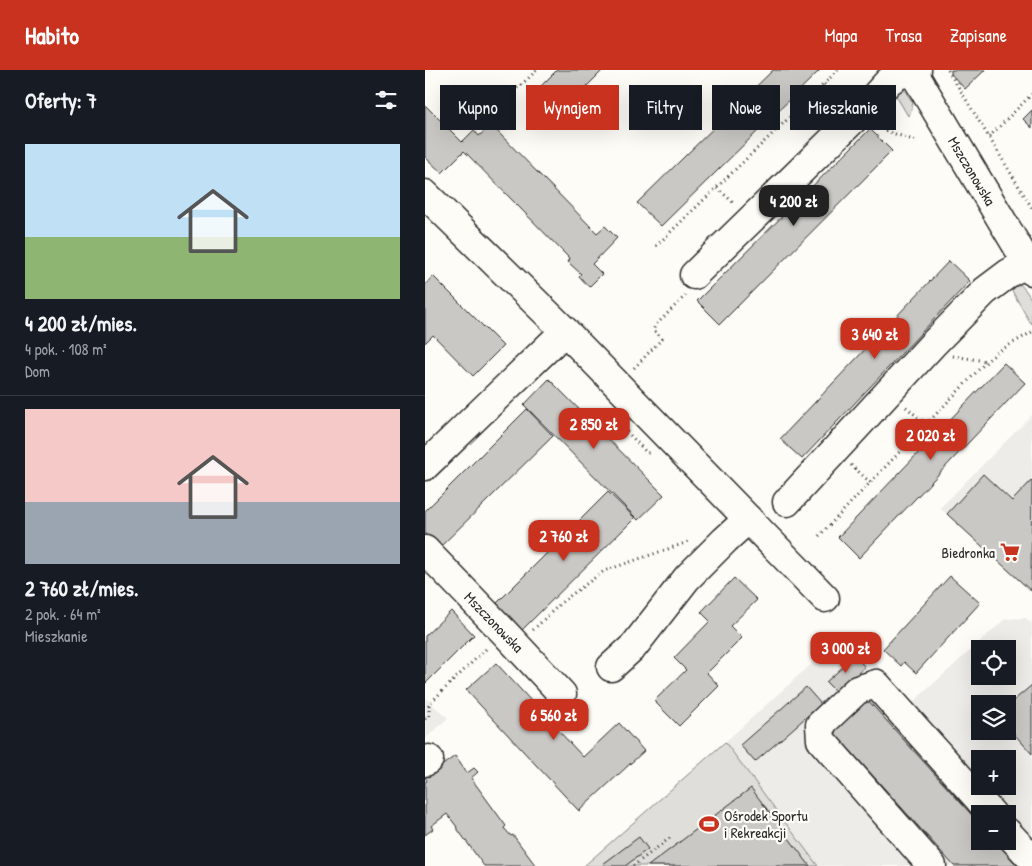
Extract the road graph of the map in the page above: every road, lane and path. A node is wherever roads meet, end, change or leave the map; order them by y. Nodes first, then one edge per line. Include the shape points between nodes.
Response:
1 (537, 70) edge
2 (838, 70) edge
3 (948, 70) edge
4 (914, 71) edge
5 (824, 84) joint
6 (885, 85) edge
7 (516, 89) edge
8 (1032, 94) edge
9 (853, 130) edge
10 (885, 130) edge
11 (989, 138) junction
12 (916, 141) dead end
13 (425, 194) edge
14 (1032, 208) edge
15 (656, 246) dead end
16 (1030, 267) edge
17 (694, 275) dead end
18 (565, 331) junction
19 (1032, 332) edge
20 (610, 414) dead end
21 (656, 452) dead end
22 (425, 466) edge
23 (787, 502) dead end
24 (748, 519) junction
25 (819, 536) dead end
26 (690, 542) dead end
27 (425, 550) edge
28 (825, 598) dead end
29 (517, 633) junction
30 (611, 667) dead end
31 (562, 694) dead end
32 (425, 719) edge
33 (983, 805) edge
34 (670, 838) dead end
35 (1016, 842) edge
36 (1032, 859) edge
37 (633, 866) edge
38 (932, 866) edge

1 - 7 path
2 - 5 path
3 - 11 path
4 - 6 street via 899,74
4 - 16 street, Mszczonowska
5 - 15 path
8 - 11 path
9 - 17 street
10 - 12 path
11 - 14 path
13 - 18 street
16 - 23 street via 1009,273 985,291
18 - 22 street
18 - 24 street
19 - 25 path via 987,361
20 - 21 path via 647,453
24 - 28 street
24 - 30 street via 687,578 634,646
26 - 29 path via 604,571
27 - 29 street, Mszczonowska
29 - 31 street, Mszczonowska
29 - 32 path via 429,704 429,716
33 - 38 street via 876,684 857,690 820,725 821,740
34 - 37 path
35 - 36 street

